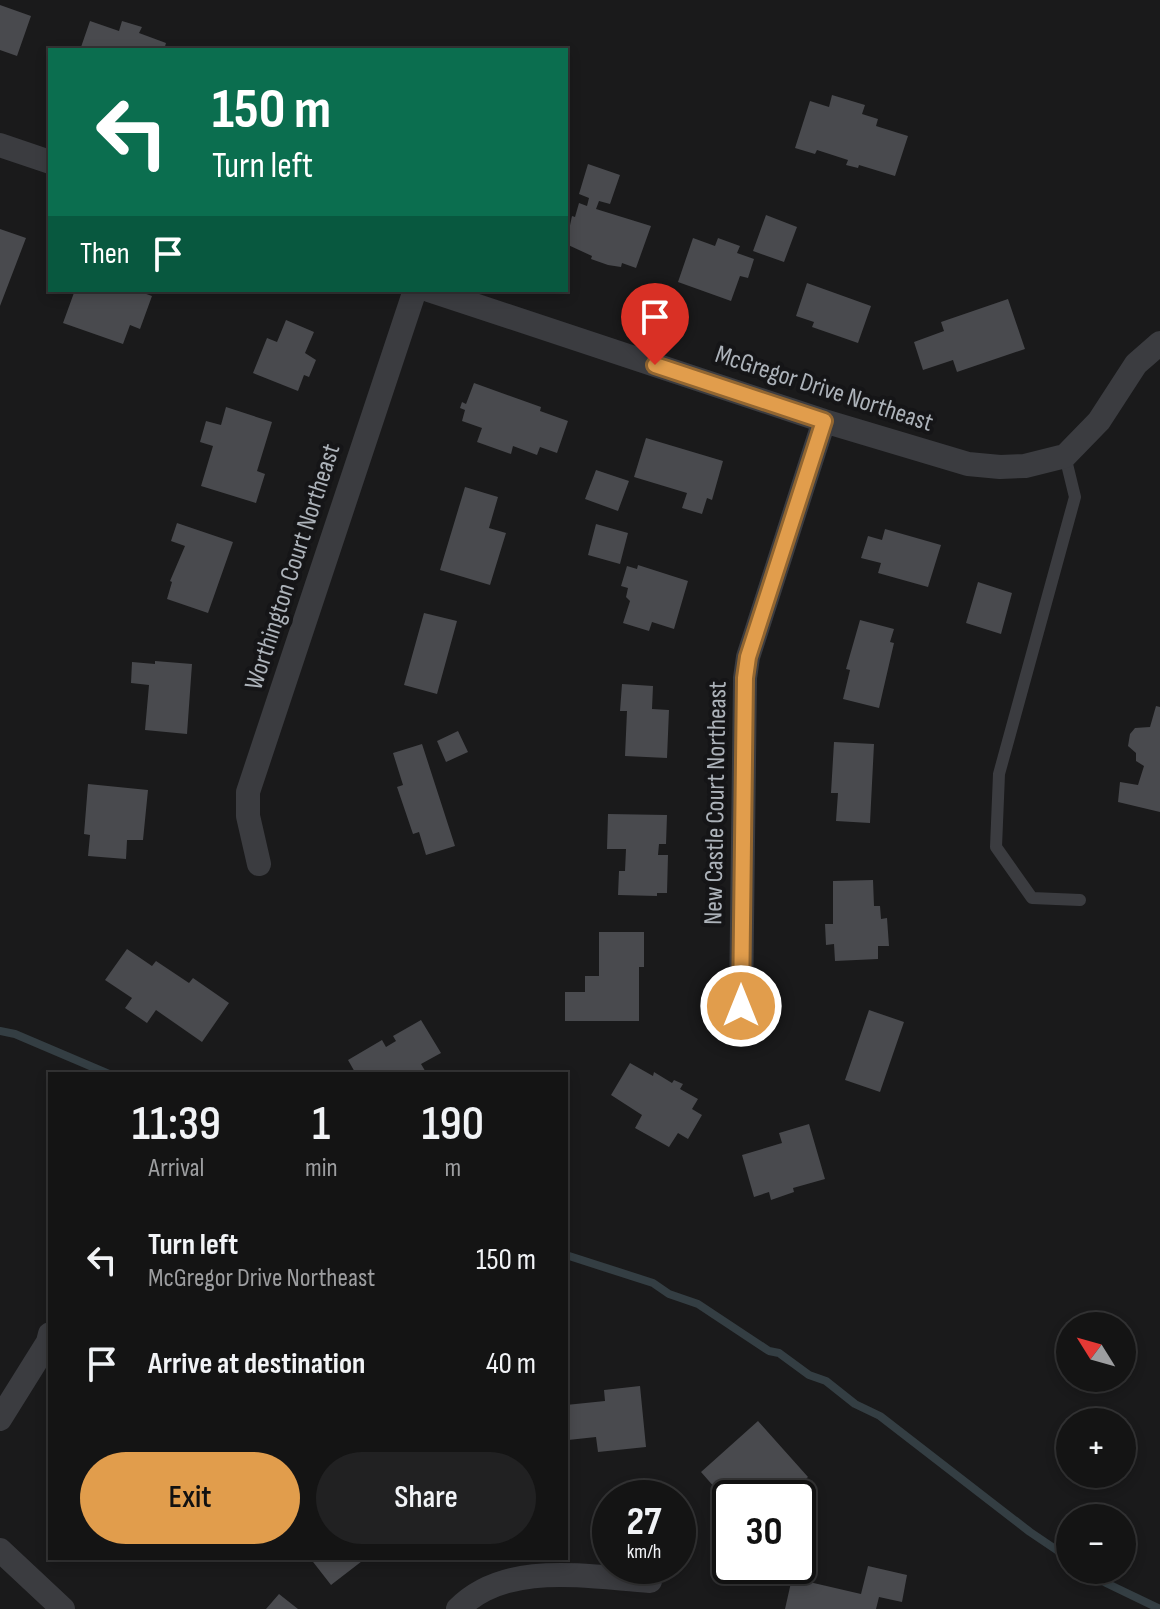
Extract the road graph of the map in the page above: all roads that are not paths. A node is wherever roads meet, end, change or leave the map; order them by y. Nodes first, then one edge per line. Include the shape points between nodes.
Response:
1 (0, 145) edge
2 (48, 161) edge
3 (414, 292) edge
4 (435, 292) edge
5 (1160, 343) edge
6 (824, 421) junction
7 (1065, 456) junction
8 (259, 864) dead end
9 (1080, 900) dead end
10 (741, 1006) dead end
11 (48, 1342) edge
12 (0, 1419) edge
13 (0, 1550) edge
14 (592, 1577) edge
15 (63, 1609) edge
16 (458, 1609) edge

1 - 2 street
3 - 8 street, Worthington Court Northeast via 248,792
4 - 6 street, McGregor Drive Northeast
5 - 7 street via 1136,364 1099,421
6 - 7 street, McGregor Drive Northeast via 968,464 1025,466
6 - 10 street, New Castle Court Northeast via 745,678
7 - 9 lane via 1075,497 999,774 996,847 1032,898
11 - 12 street
13 - 15 street
14 - 16 street via 515,1578 484,1589

